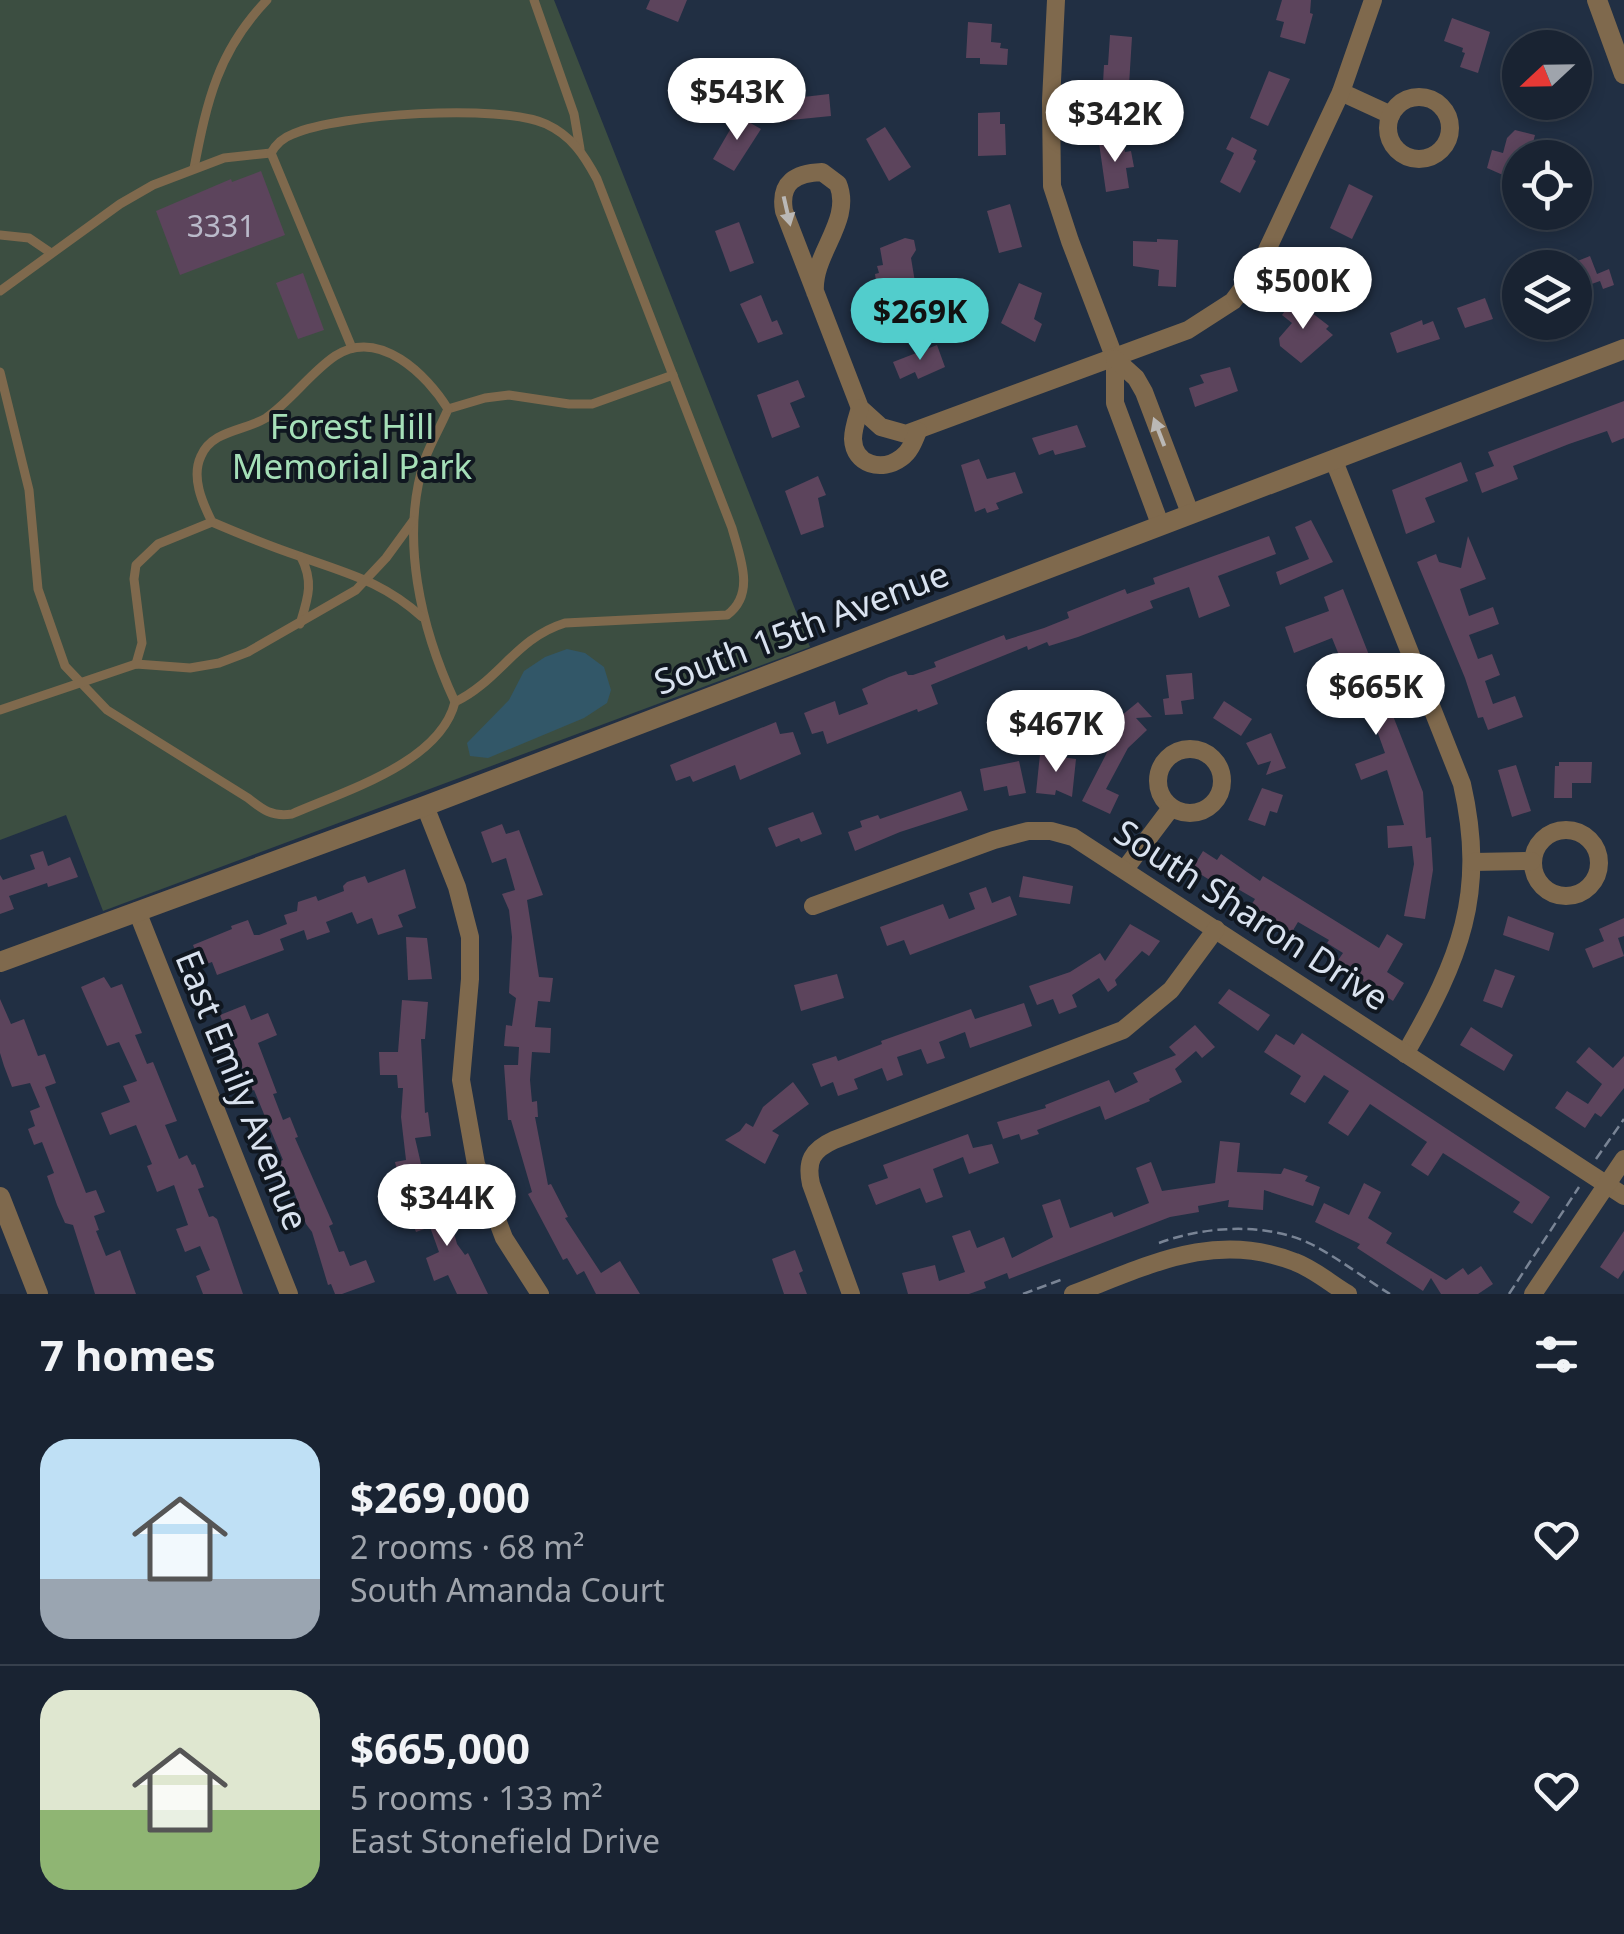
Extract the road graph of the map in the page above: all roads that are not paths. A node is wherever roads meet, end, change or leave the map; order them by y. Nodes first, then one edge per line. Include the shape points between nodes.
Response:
1 (267, 0) edge
2 (534, 0) edge
3 (1056, 0) edge
4 (1373, 0) edge
5 (1597, 0) edge
6 (1624, 74) edge
7 (1341, 92) junction
8 (1391, 115) dead end
9 (580, 148) junction
10 (270, 154) junction
11 (194, 168) junction
12 (0, 235) edge
13 (51, 253) junction
14 (0, 290) edge
15 (816, 292) junction
16 (352, 348) junction
17 (1624, 349) edge
18 (1116, 359) junction
19 (0, 372) edge
20 (672, 374) junction
21 (860, 408) junction
22 (448, 409) junction
23 (918, 431) junction
24 (1334, 461) junction
25 (1190, 513) junction
26 (414, 520) junction
27 (212, 522) junction
28 (1160, 524) junction
29 (301, 557) junction
30 (367, 578) junction
31 (422, 617) junction
32 (300, 624) junction
33 (136, 664) junction
34 (78, 682) junction
35 (455, 702) junction
36 (0, 710) edge
37 (425, 806) junction
38 (1171, 808) dead end
39 (1473, 862) junction
40 (1532, 862) dead end
41 (1126, 869) junction
42 (812, 906) dead end
43 (137, 911) junction
44 (1216, 929) junction
45 (0, 962) edge
46 (1405, 1054) junction
47 (1624, 1159) edge
48 (1605, 1184) junction
49 (1624, 1196) edge
50 (0, 1197) edge
51 (38, 1294) edge
52 (288, 1294) edge
53 (540, 1294) edge
54 (851, 1294) edge
55 (1073, 1294) edge
56 (1348, 1294) edge
57 (1532, 1294) edge

1 - 11 lane via 216,74
2 - 9 lane
3 - 18 street via 1052,186
4 - 7 street
5 - 6 street
7 - 8 street
7 - 18 street via 1246,287 1210,318
9 - 10 lane via 542,122 468,112 314,128 277,142
9 - 20 lane
10 - 11 lane
10 - 16 lane
11 - 13 lane via 120,204
12 - 13 lane via 29,238
13 - 14 lane
15 -> 15 street via 814,275 843,204 838,184 822,172 792,178 782,201
15 - 21 street
16 - 22 lane via 395,356 414,368
16 - 27 lane via 265,418 202,451 198,482
17 - 24 street, South 15th Avenue
18 - 23 street
25 -> 18 street via 1144,392
18 - 28 street via 1115,403
19 - 34 lane via 29,490 38,590 65,666
20 - 22 lane via 592,404 509,395
20 - 35 lane via 732,528 744,580 739,606 714,618 566,622 524,643 478,691
21 - 23 street via 882,427
21 - 23 street via 853,442 871,465 902,458
22 - 26 lane via 426,456
24 - 25 street, South 15th Avenue
24 - 39 street via 1462,784
25 - 28 street, South 15th Avenue
26 - 30 lane
26 - 31 lane
27 - 29 lane
27 - 33 lane via 158,544 136,564 142,643
28 - 37 street, South 15th Avenue
29 - 30 lane
29 - 32 lane via 310,589
30 - 31 lane
30 - 32 lane
31 - 35 lane
32 - 33 lane via 219,663
33 - 34 lane
34 - 35 lane via 107,710 280,816 401,764 443,730
34 - 36 lane
37 - 43 street, South 15th Avenue
37 - 53 street via 470,938 460,1080 476,1164 504,1238
38 - 41 street
39 - 40 street
39 - 46 street via 1464,934
41 - 42 street, South Sharon Drive via 1072,837 1028,831
41 - 44 street, South Sharon Drive
43 - 45 street, South 15th Avenue
43 - 52 street, East Emily Avenue
44 - 46 street, South Sharon Drive
44 - 54 street via 1171,990 1123,1030 814,1152 810,1175
46 - 48 street, South Sharon Drive
47 - 48 street
48 - 49 street, South Sharon Drive
48 - 57 street
50 - 51 street
55 - 56 street via 1209,1248 1297,1262

